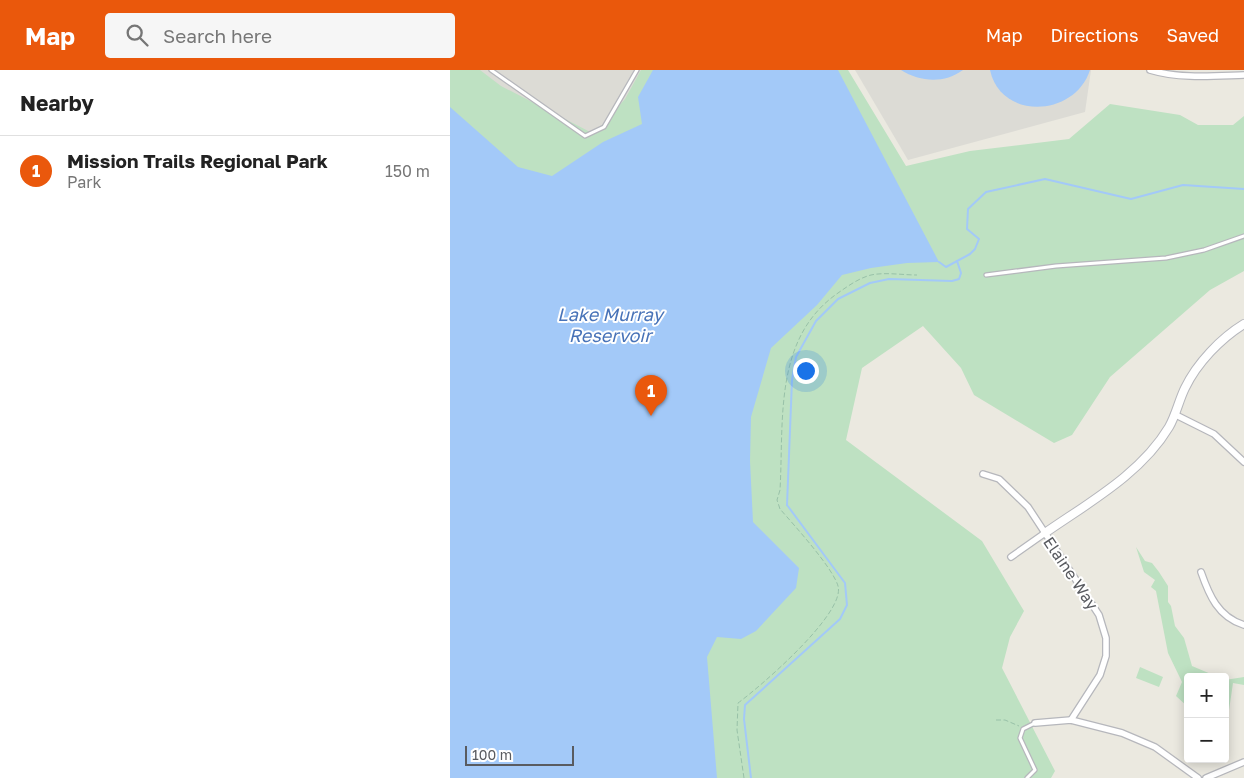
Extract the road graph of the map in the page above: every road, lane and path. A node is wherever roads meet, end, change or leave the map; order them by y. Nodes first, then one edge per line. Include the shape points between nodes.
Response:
1 (490, 70) edge
2 (637, 70) edge
3 (1150, 70) edge
4 (1244, 74) edge
5 (1244, 236) edge
6 (917, 274) dead end
7 (986, 276) dead end
8 (1244, 324) edge
9 (1174, 414) junction
10 (1244, 462) edge
11 (983, 474) dead end
12 (1045, 533) junction
13 (1011, 557) dead end
14 (1201, 572) dead end
15 (1244, 625) edge
16 (996, 720) dead end
17 (1071, 720) junction
18 (1035, 723) joint
19 (1023, 729) junction
20 (1244, 762) edge
21 (744, 778) edge
22 (1027, 778) edge
23 (1198, 778) edge
24 (1206, 778) edge

1 - 2 lane via 585,136 604,127
3 - 4 street via 1202,76
5 - 7 lane via 1204,250 1166,258 1056,266
6 - 21 path via 872,275 850,285 827,301 809,321 791,355 786,379 777,500 780,509 826,566 838,586 838,600 819,627 775,672 738,703 737,730
8 - 9 street via 1214,348 1196,370
9 - 10 street via 1214,434
9 - 12 street via 1169,427 1142,461
11 - 12 street, Elaine Way via 999,479 1014,492
12 - 13 street
12 - 17 street, Elaine Way via 1099,614 1106,638 1106,656 1100,675
14 - 15 street via 1209,595 1220,611
16 - 19 path via 1005,720
17 - 18 street
17 - 23 street via 1122,733 1155,747
18 - 19 lane
19 - 22 lane via 1020,738 1035,770
20 - 24 street

